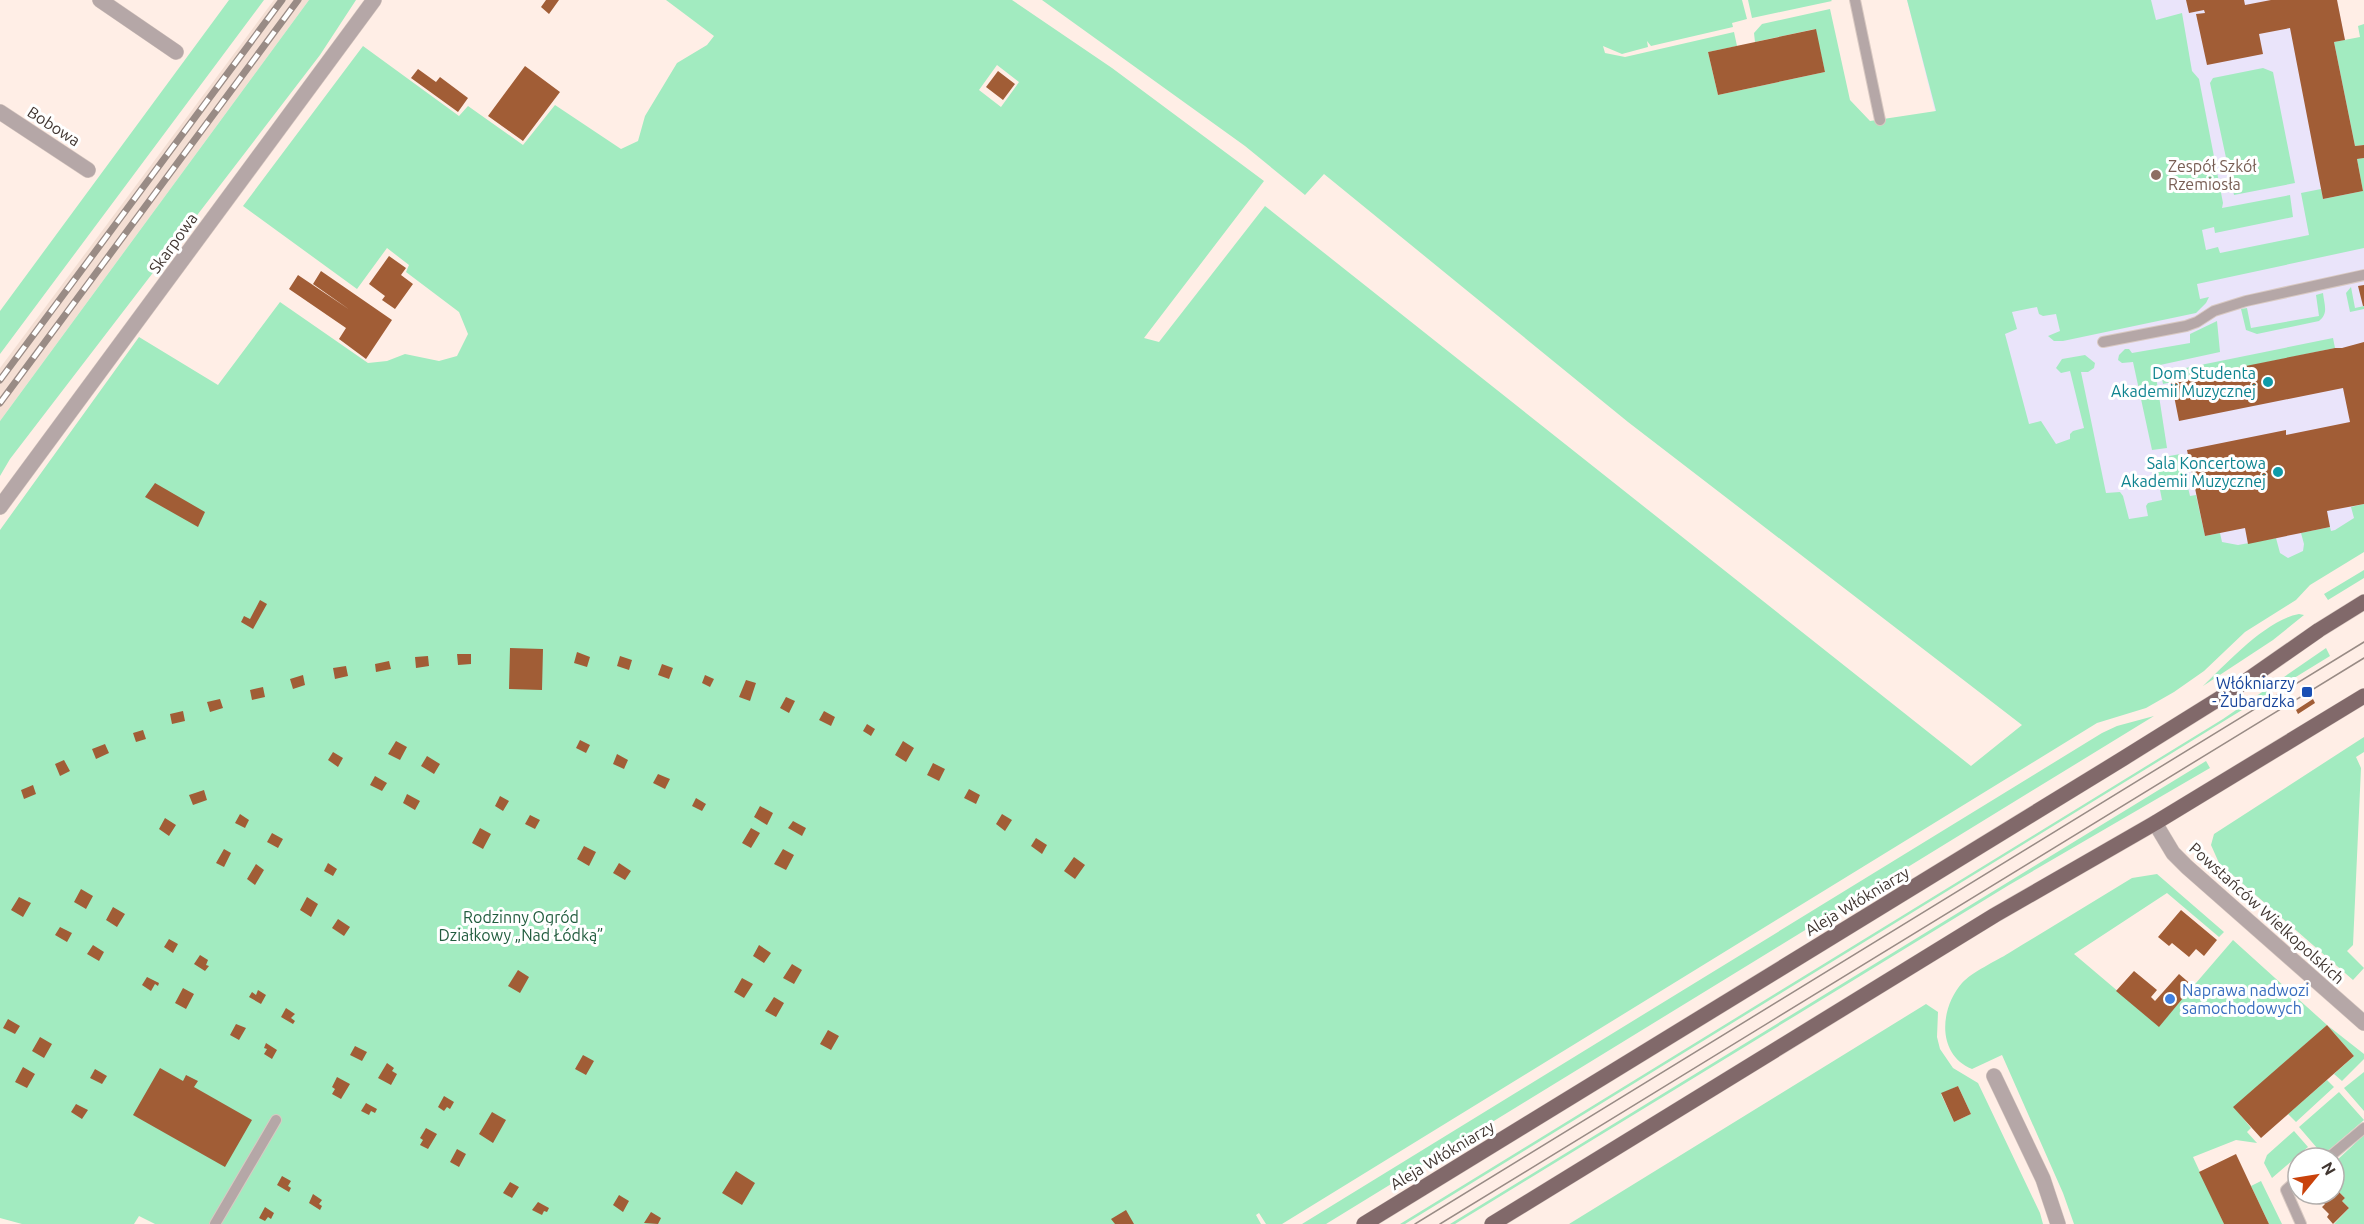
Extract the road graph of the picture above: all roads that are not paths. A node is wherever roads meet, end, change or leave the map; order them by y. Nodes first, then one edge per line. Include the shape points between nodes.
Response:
1 (100, 0) edge
2 (374, 0) edge
3 (1855, 0) edge
4 (176, 52) dead end
5 (0, 112) edge
6 (1880, 120) dead end
7 (88, 170) dead end
8 (2364, 275) edge
9 (2103, 342) dead end
10 (0, 507) edge
11 (2364, 602) edge
12 (2364, 696) edge
13 (2155, 823) junction
14 (2364, 1023) edge
15 (1994, 1076) dead end
16 (276, 1120) dead end
17 (2364, 1128) edge
18 (2342, 1146) edge
19 (2293, 1206) edge
20 (215, 1224) edge
21 (1364, 1224) edge
22 (1492, 1224) edge
23 (2058, 1224) edge
24 (2301, 1224) edge

1 - 4 street
2 - 10 street, Skarpowa
3 - 6 lane
5 - 7 street, Bobowa
8 - 9 lane via 2246,301 2214,311 2186,326
11 - 21 main road, Aleja Włókniarzy via 2134,752
12 - 13 main road
13 - 14 street, Powstańców Wielkopolskich via 2187,867
13 - 22 main road via 1995,915
15 - 23 street via 2043,1179
16 - 20 lane
17 - 18 lane
19 - 24 lane

